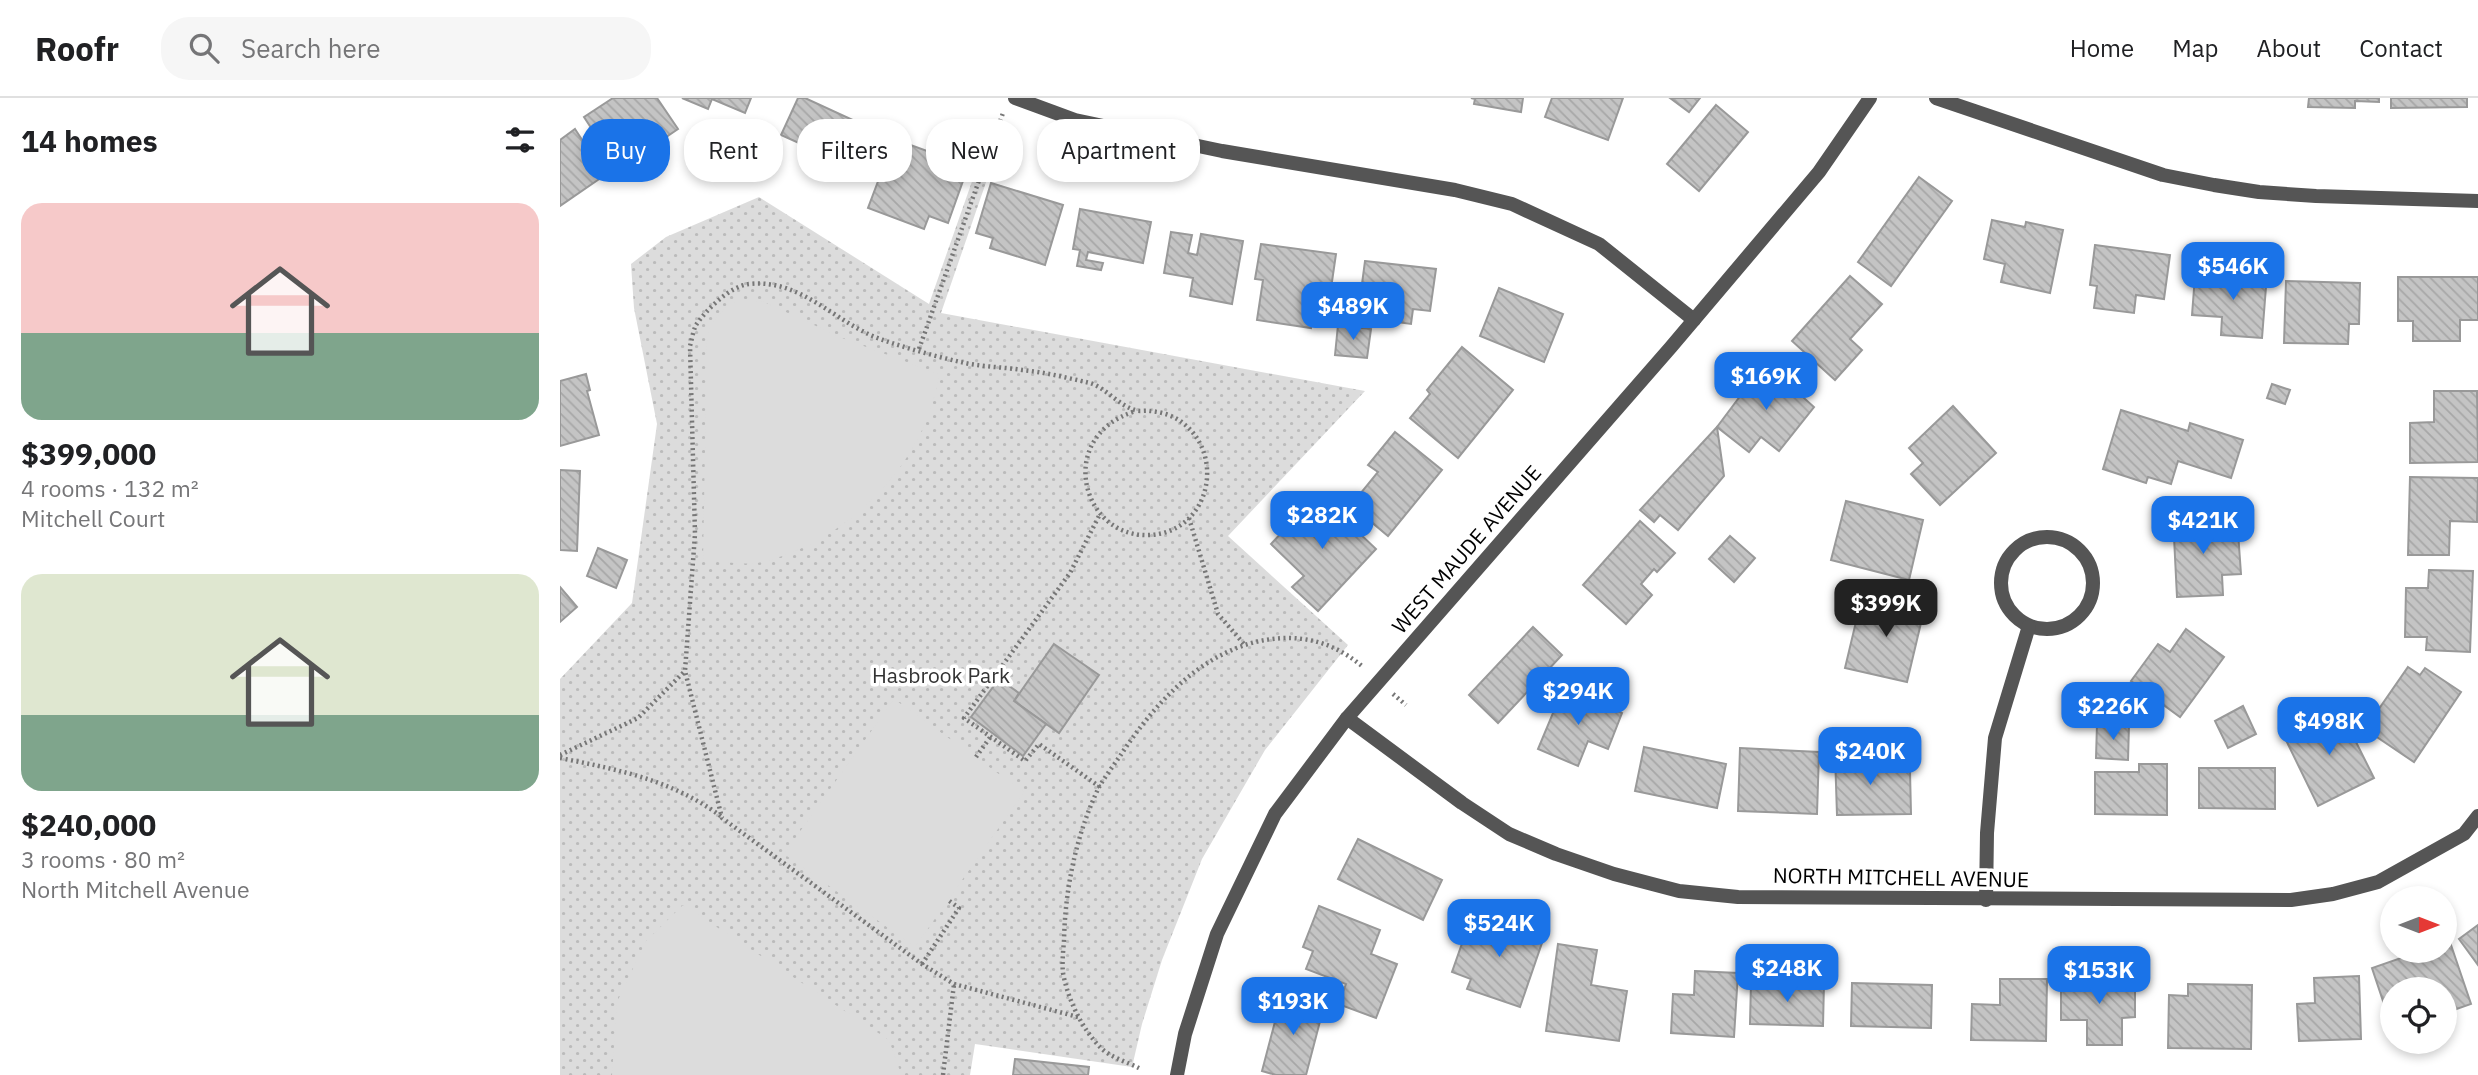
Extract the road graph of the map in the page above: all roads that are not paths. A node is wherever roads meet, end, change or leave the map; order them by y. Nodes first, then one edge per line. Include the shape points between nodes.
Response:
1 (1870, 98) edge
2 (1936, 98) edge
3 (1010, 103) edge
4 (2478, 201) edge
5 (1694, 320) junction
6 (2029, 626) junction
7 (1347, 718) junction
8 (2478, 816) edge
9 (1986, 900) junction
10 (1177, 1075) edge

1 - 5 street, WEST MAUDE AVENUE via 1819,172
2 - 4 street via 2163,175 2214,185 2316,196
3 - 5 street via 1222,150 1512,204 1599,244
5 - 7 street, WEST MAUDE AVENUE
6 - 6 street via 2061,627 2076,620 2091,600 2092,567 2072,542 2040,536 2025,541 2007,558 2001,590 2007,606
6 - 9 street via 1995,738
7 - 9 street, NORTH MITCHELL AVENUE via 1509,834 1614,874 1679,891 1738,897
7 - 10 street, WEST MAUDE AVENUE via 1275,814 1217,934
8 - 9 street, NORTH MITCHELL AVENUE via 2464,834 2378,882 2333,894 2291,900

